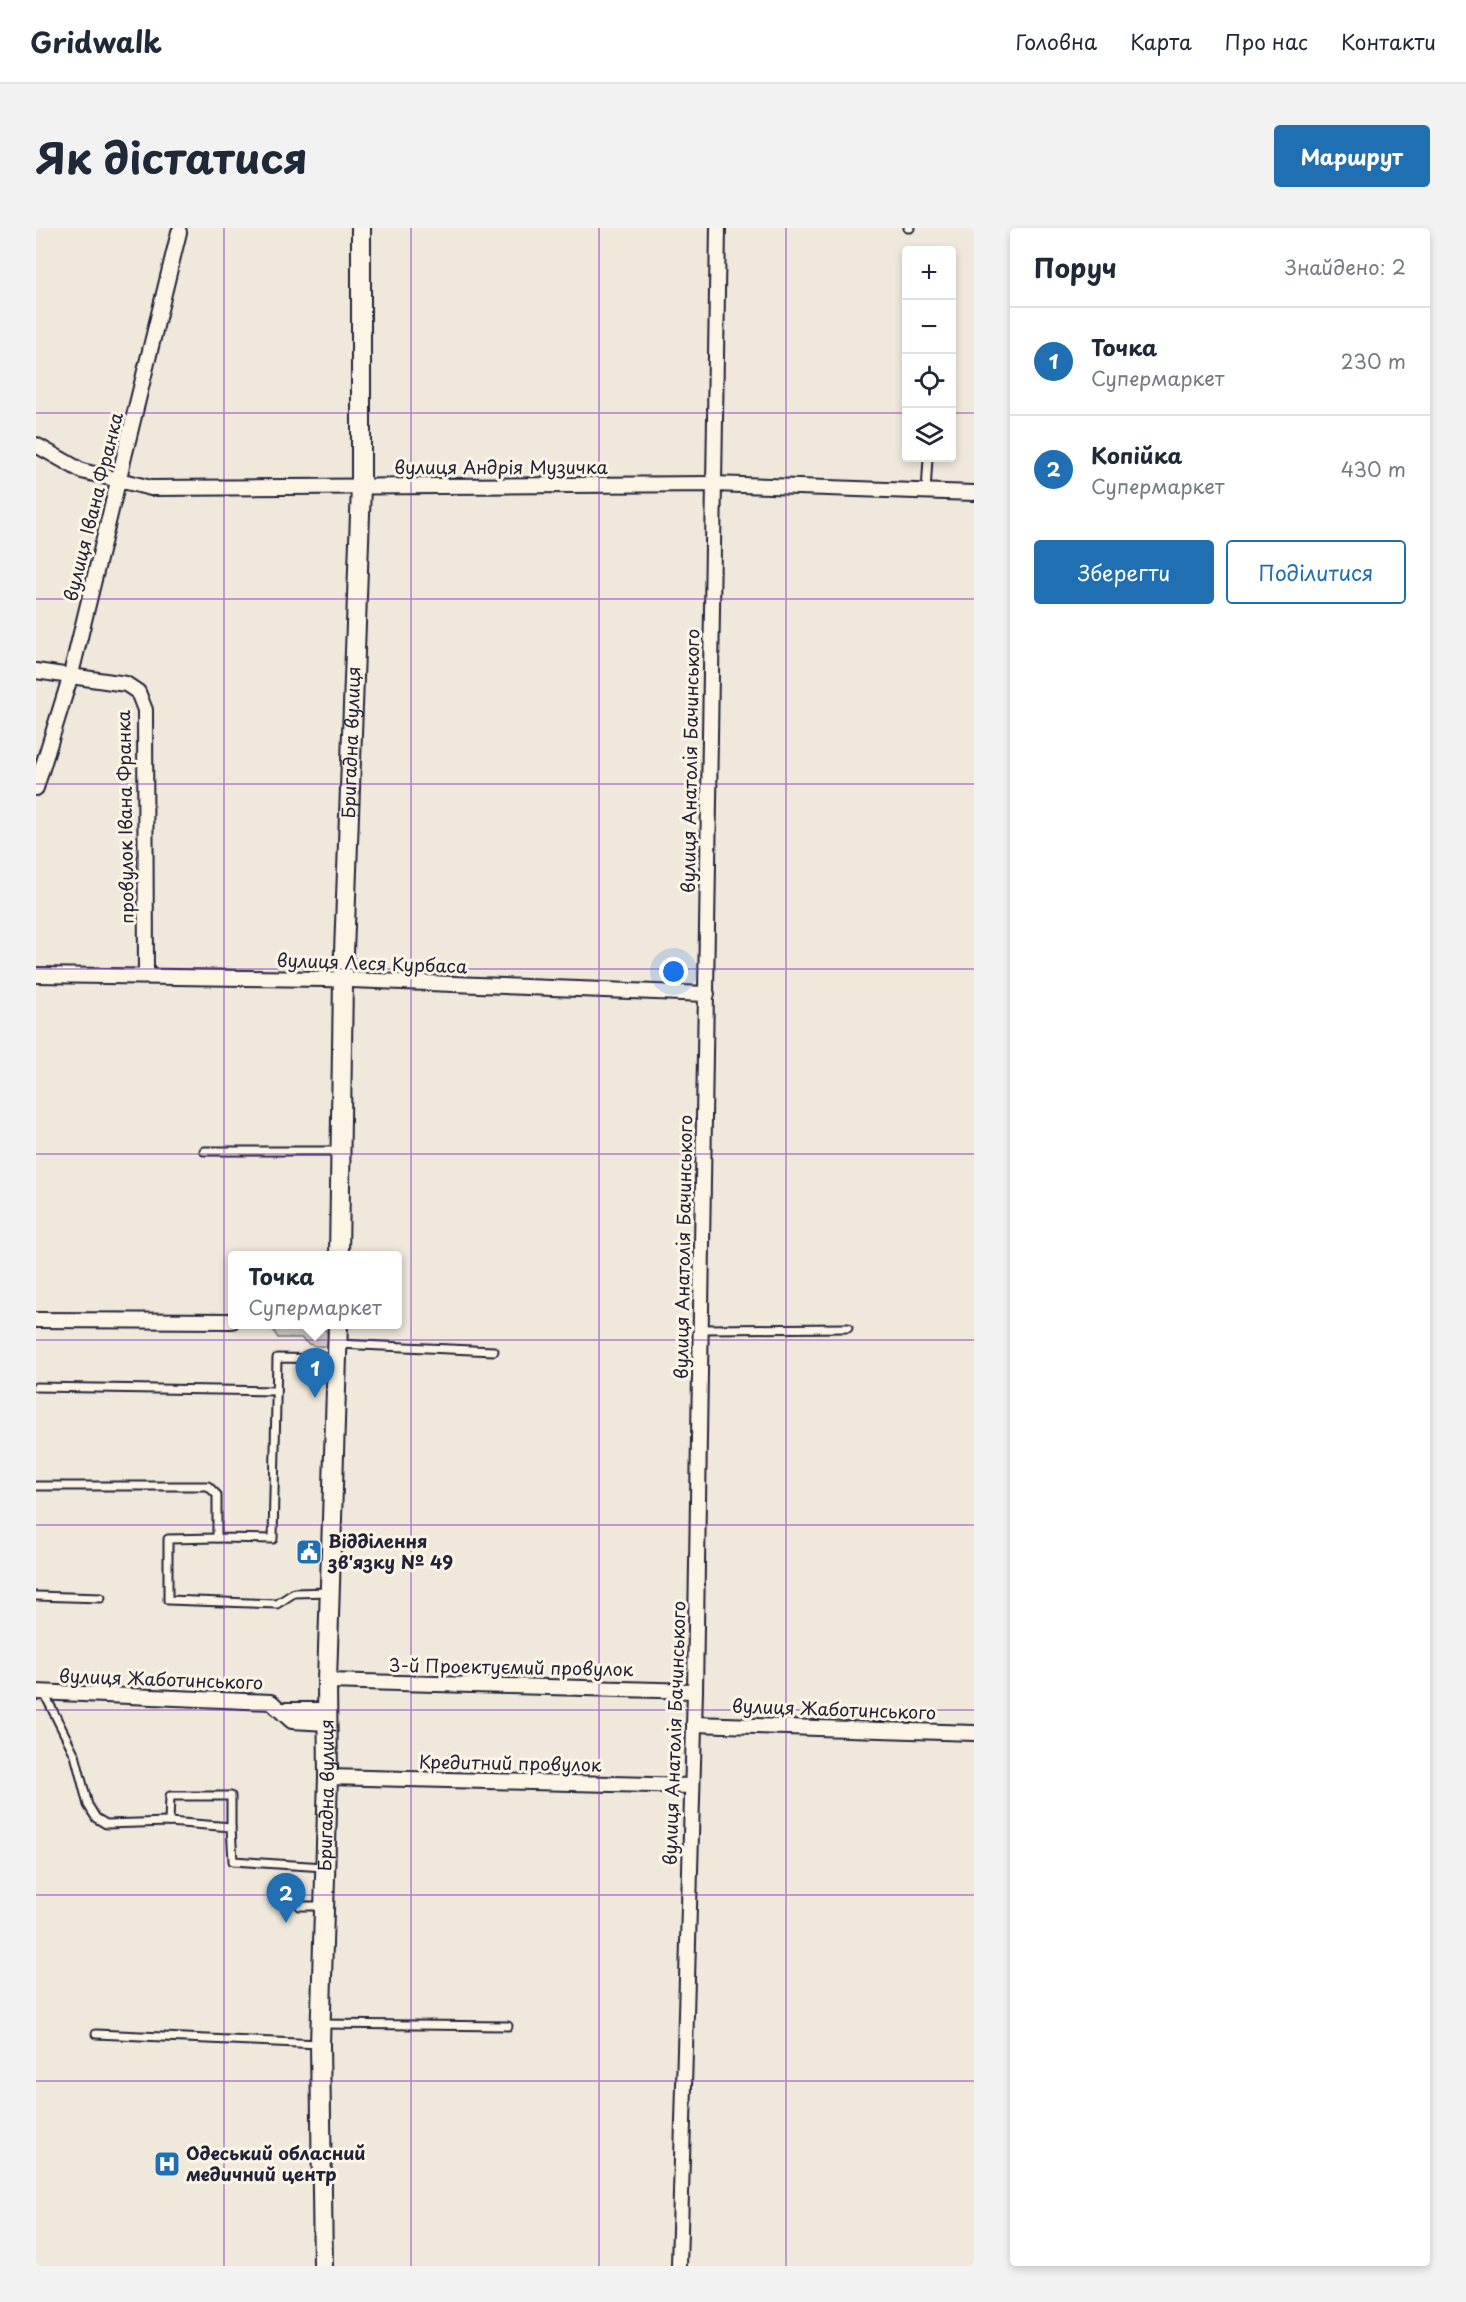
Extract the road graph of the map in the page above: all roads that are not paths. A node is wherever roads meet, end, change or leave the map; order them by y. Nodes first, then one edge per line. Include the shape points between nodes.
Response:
1 (361, 228) edge
2 (718, 228) edge
3 (179, 232) dead end
4 (36, 446) edge
5 (928, 462) edge
6 (118, 481) junction
7 (713, 484) junction
8 (361, 487) junction
9 (926, 492) junction
10 (974, 493) edge
11 (36, 671) edge
12 (70, 678) junction
13 (36, 788) edge
14 (36, 975) edge
15 (146, 976) junction
16 (343, 980) junction
17 (707, 994) junction
18 (204, 1150) dead end
19 (341, 1151) junction
20 (339, 1251) edge
21 (36, 1320) edge
22 (228, 1321) edge
23 (848, 1328) dead end
24 (338, 1329) edge
25 (701, 1329) junction
26 (337, 1351) junction
27 (494, 1351) dead end
28 (36, 1387) edge
29 (276, 1391) junction
30 (36, 1486) edge
31 (217, 1538) junction
32 (329, 1592) junction
33 (36, 1596) edge
34 (101, 1598) dead end
35 (327, 1681) junction
36 (695, 1691) junction
37 (40, 1692) edge
38 (327, 1716) junction
39 (694, 1724) junction
40 (974, 1733) edge
41 (328, 1778) junction
42 (692, 1786) junction
43 (169, 1822) junction
44 (231, 1827) junction
45 (325, 1867) junction
46 (300, 1906) dead end
47 (324, 1906) junction
48 (320, 2024) junction
49 (508, 2026) dead end
50 (96, 2034) dead end
51 (320, 2044) junction
52 (323, 2266) edge
53 (679, 2266) edge

1 - 8 street, Бригадна вулиця
2 - 7 street, вулиця Анатолія Бачинського
3 - 6 street, вулиця Івана Франка
4 - 6 street, вулиця Андрія Музичка via 82,471
5 - 9 lane
6 - 8 street, вулиця Андрія Музичка via 150,488
6 - 12 street, вулиця Івана Франка
7 - 8 street, вулиця Андрія Музичка
7 - 9 street, вулиця Андрія Музичка
7 - 17 street, вулиця Анатолія Бачинського
8 - 16 street, Бригадна вулиця
9 - 10 street, вулиця Андрія Музичка
11 - 12 street, провулок Івана Франка
12 - 13 street, вулиця Івана Франка
12 - 15 street, провулок Івана Франка via 126,684 138,692 145,710
14 - 15 street, вулиця Леся Курбаса
15 - 16 street, вулиця Леся Курбаса
16 - 17 street, вулиця Леся Курбаса
16 - 19 street, Бригадна вулиця
17 - 25 street, вулиця Анатолія Бачинського
18 - 19 lane
19 - 20 street, Бригадна вулиця
21 - 22 street
23 - 25 lane
24 - 26 street, Бригадна вулиця
25 - 36 street, вулиця Анатолія Бачинського
26 - 27 lane
26 - 29 lane via 277,1358
26 - 32 street, Бригадна вулиця
28 - 29 lane
29 - 31 lane via 273,1539
30 - 31 lane via 208,1486 217,1496
31 - 32 lane via 168,1539 168,1600 277,1604 294,1593
32 - 35 street, Бригадна вулиця
33 - 34 lane
35 - 36 street, 3-й Проектуємий провулок
35 - 38 street, Бригадна вулиця
36 - 39 street, вулиця Анатолія Бачинського
37 - 38 street, вулиця Жаботинського via 271,1702 292,1721
37 - 43 lane via 75,1755 88,1805 96,1818 106,1824
38 - 41 street, Бригадна вулиця
39 - 40 street, вулиця Жаботинського
39 - 42 street, вулиця Анатолія Бачинського
41 - 42 street, Кредитний провулок
41 - 45 street, Бригадна вулиця
42 - 53 street, вулиця Анатолія Бачинського
43 - 44 lane
43 - 44 lane via 170,1796 231,1796
44 - 45 lane via 232,1862
45 - 47 street, Бригадна вулиця
46 - 47 lane
47 - 48 street, Бригадна вулиця
48 - 49 lane
48 - 51 street, Бригадна вулиця
50 - 51 lane
51 - 52 street, Бригадна вулиця

